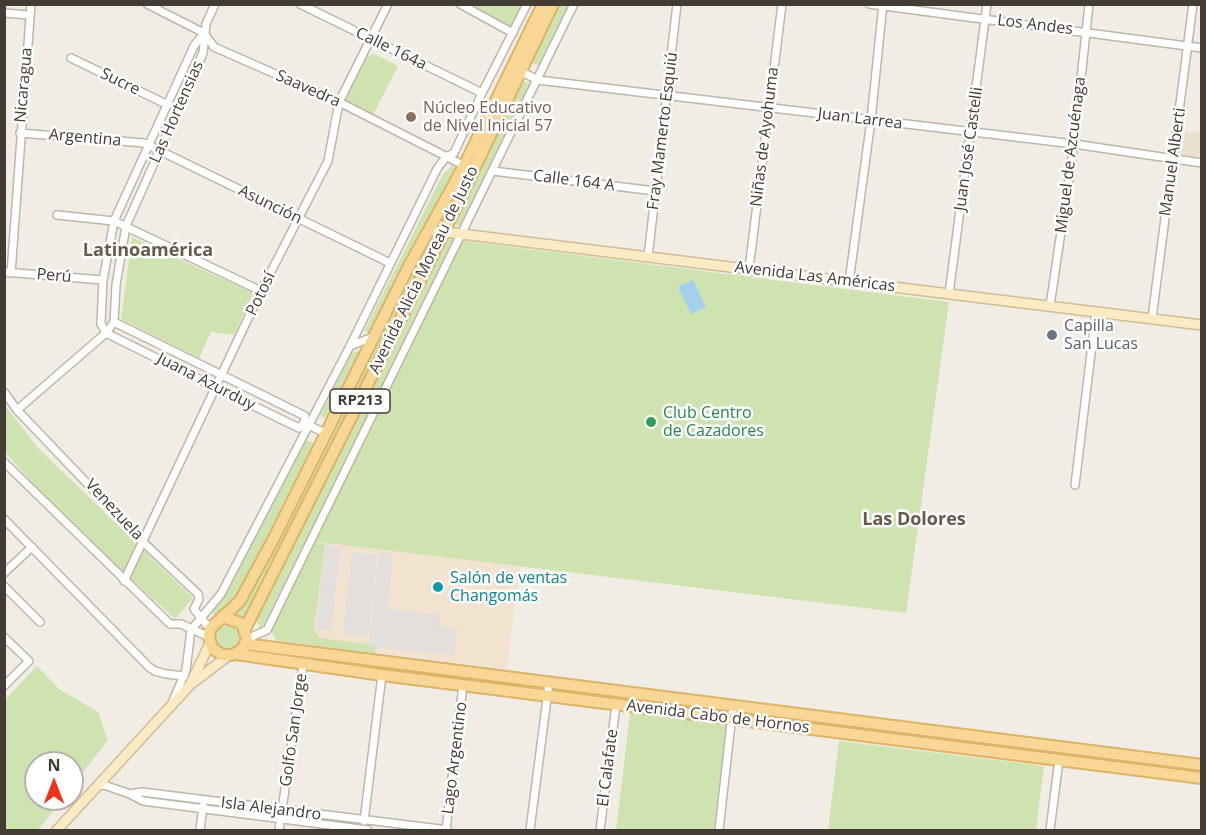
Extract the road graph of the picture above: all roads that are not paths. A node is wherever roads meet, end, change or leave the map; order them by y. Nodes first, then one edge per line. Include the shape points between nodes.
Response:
1 (31, 4) edge
2 (147, 4) edge
3 (214, 4) edge
4 (300, 4) edge
5 (388, 4) edge
6 (460, 4) edge
7 (527, 4) edge
8 (543, 4) edge
9 (553, 4) edge
10 (574, 4) edge
11 (677, 4) edge
12 (782, 4) edge
13 (869, 4) edge
14 (987, 4) edge
15 (1089, 4) edge
16 (1193, 4) edge
17 (883, 5) edge
18 (4, 12) edge
19 (29, 15) junction
20 (986, 20) junction
21 (1086, 32) junction
22 (204, 33) junction
23 (513, 33) junction
24 (372, 39) junction
25 (1188, 46) junction
26 (1202, 48) edge
27 (71, 58) dead end
28 (520, 70) junction
29 (538, 80) junction
30 (482, 93) junction
31 (667, 96) junction
32 (339, 102) junction
33 (168, 105) junction
34 (770, 107) junction
35 (871, 120) junction
36 (20, 133) junction
37 (971, 133) junction
38 (1074, 144) junction
39 (150, 146) junction
40 (159, 150) junction
41 (446, 157) junction
42 (1173, 159) junction
43 (1202, 163) edge
44 (469, 168) junction
45 (493, 171) junction
46 (655, 191) junction
47 (57, 215) dead end
48 (298, 219) junction
49 (114, 221) junction
50 (126, 226) junction
51 (429, 230) junction
52 (444, 232) junction
53 (460, 234) junction
54 (648, 257) junction
55 (390, 263) junction
56 (748, 269) junction
57 (8, 273) edge
58 (103, 280) junction
59 (849, 282) junction
60 (261, 291) junction
61 (949, 294) junction
62 (1050, 306) junction
63 (1096, 312) junction
64 (1152, 318) junction
65 (114, 322) junction
66 (1202, 325) edge
67 (106, 333) junction
68 (373, 337) junction
69 (350, 346) junction
70 (223, 375) junction
71 (217, 388) junction
72 (4, 392) edge
73 (17, 410) junction
74 (307, 424) junction
75 (325, 433) junction
76 (4, 462) edge
77 (1075, 486) dead end
78 (4, 519) edge
79 (143, 542) junction
80 (32, 548) junction
81 (4, 573) edge
82 (124, 581) junction
83 (4, 586) edge
84 (223, 617) junction
85 (200, 618) junction
86 (40, 622) dead end
87 (191, 630) junction
88 (210, 636) junction
89 (4, 637) edge
90 (245, 638) junction
91 (232, 655) junction
92 (303, 665) junction
93 (382, 675) junction
94 (184, 676) junction
95 (549, 683) junction
96 (190, 685) junction
97 (463, 685) junction
98 (4, 686) edge
99 (547, 696) junction
100 (616, 705) junction
101 (734, 706) junction
102 (169, 708) junction
103 (732, 719) junction
104 (1059, 760) junction
105 (1202, 765) edge
106 (1202, 778) edge
107 (97, 786) junction
108 (130, 794) junction
109 (204, 801) junction
110 (203, 810) junction
111 (282, 810) junction
112 (364, 819) junction
113 (280, 820) junction
114 (447, 830) edge
115 (57, 831) edge
116 (200, 831) edge
117 (279, 831) edge
118 (368, 831) edge
119 (530, 831) edge
120 (600, 831) edge
121 (719, 831) edge
122 (1050, 831) edge

1 - 19 street, Nicaragua
2 - 22 street, Saavedra
3 - 22 street
4 - 24 street, Calle 164a
5 - 24 street, Potosí
6 - 23 street
7 - 23 street
8 - 44 main road, Avenida Alicia Moreau de Justo / RP213
9 - 28 main road, Avenida Alicia Moreau de Justo / RP213
10 - 29 street
11 - 31 street, Fray Mamerto Esquiú
12 - 34 street, Niñas de Ayohuma
13 - 17 street, Los Andes
14 - 20 street, Juan José Castelli
15 - 21 street, Miguel de Azcuénaga
16 - 25 street, Manuel Alberti
17 - 20 street, Los Andes
17 - 35 street
18 - 19 street
19 - 36 street, Nicaragua
20 - 21 street, Los Andes
20 - 37 street, Juan José Castelli
21 - 25 street, Los Andes
21 - 38 street, Miguel de Azcuénaga
22 - 32 street, Saavedra via 214,47
22 - 33 street, Las Hortensias via 194,46
22 - 40 street, Las Hortensias via 203,53
23 - 30 street
24 - 30 street, Calle 164a
24 - 32 street, Potosí
25 - 26 street, Los Andes
25 - 42 street, Manuel Alberti
27 - 33 street, Sucre
28 - 29 street, Juan Larrea
28 - 44 main road, Avenida Alicia Moreau de Justo / RP213
29 - 31 street, Juan Larrea
29 - 45 street
30 - 41 street via 454,153
31 - 34 street, Juan Larrea
31 - 46 street, Fray Mamerto Esquiú
32 - 41 street, Saavedra
32 - 48 street, Potosí via 328,161
33 - 39 street, Las Hortensias
34 - 35 street, Juan Larrea
34 - 56 street, Niñas de Ayohuma
35 - 37 street, Juan Larrea
35 - 59 street
36 - 39 street, Argentina
36 - 57 street, Nicaragua
37 - 38 street, Juan Larrea
37 - 61 street, Juan José Castelli
38 - 42 street, Juan Larrea
38 - 62 street, Miguel de Azcuénaga
39 - 40 street, Asunción
39 - 49 street, Las Hortensias
40 - 48 street, Asunción
40 - 50 street, Las Hortensias
41 - 44 street, Saavedra
41 - 55 street
42 - 43 street, Juan Larrea
42 - 64 street, Manuel Alberti
44 - 51 main road, Avenida Alicia Moreau de Justo / RP213
44 - 52 main road, Avenida Alicia Moreau de Justo / RP213
45 - 46 street, Calle 164 A
45 - 53 street
46 - 54 street, Fray Mamerto Esquiú
47 - 49 street
48 - 55 street, Asunción
48 - 60 street, Potosí
49 - 50 street
49 - 58 street, Las Hortensias
50 - 60 street
50 - 65 street, Las Hortensias
51 - 52 main road, Avenida Las Américas
51 - 68 main road, Avenida Alicia Moreau de Justo / RP213
52 - 53 main road, Avenida Las Américas
52 - 90 main road, Avenida Alicia Moreau de Justo / RP213
53 - 54 main road, Avenida Las Américas
53 - 90 street via 267,630
54 - 56 main road, Avenida Las Américas
55 - 69 street
56 - 59 main road, Avenida Las Américas
57 - 58 street, Perú
58 - 67 street, Las Hortensias via 101,324
59 - 61 main road, Avenida Las Américas
60 - 70 street, Potosí
61 - 62 main road, Avenida Las Américas
62 - 63 main road, Avenida Las Américas
63 - 64 main road, Avenida Las Américas
63 - 77 street
64 - 66 main road, Avenida Las Américas
65 - 67 street
65 - 70 street, Juana Azurduy
67 - 71 street, Juana Azurduy
67 - 73 street
68 - 69 street
68 - 75 main road, Avenida Alicia Moreau de Justo / RP213
69 - 74 street
70 - 71 street, Potosí
70 - 74 street, Juana Azurduy via 305,416
71 - 74 street, Juana Azurduy via 299,428
71 - 79 street, Potosí
72 - 73 street, Venezuela
73 - 79 street, Venezuela
74 - 75 street, Juana Azurduy
74 - 85 street via 221,594
75 - 84 main road, Avenida Alicia Moreau de Justo / RP213 via 240,601
76 - 82 street
78 - 80 street
79 - 82 street, Potosí
79 - 85 street, Venezuela via 198,594 194,609
80 - 81 street
80 - 94 street via 150,667
82 - 87 street via 170,624 181,624
83 - 86 street
84 - 88 main road, Avenida Alicia Moreau de Justo / RP213
84 - 90 main road via 240,623
85 - 87 street
85 - 88 street
87 - 88 street
87 - 94 street
88 - 91 main road via 217,652
88 - 96 main road, Avenida Alicia Moreau de Justo / RP213
89 - 98 street via 29,661
90 - 91 main road, Avenida Alicia Moreau de Justo / RP213 via 242,650
90 - 95 main road, Avenida Cabo de Hornos
91 - 92 main road, Avenida Cabo de Hornos
91 - 96 main road, Avenida Alicia Moreau de Justo / RP213
92 - 93 main road, Avenida Cabo de Hornos
92 - 111 street, Golfo San Jorge
93 - 97 main road, Avenida Cabo de Hornos
93 - 112 street
94 - 102 street
95 - 99 street
95 - 101 main road, Avenida Cabo de Hornos
96 - 102 main road, Avenida Alicia Moreau de Justo / RP213
97 - 99 main road, Avenida Cabo de Hornos
97 - 114 street, Lago Argentino
99 - 100 main road, Avenida Cabo de Hornos
99 - 119 street
100 - 103 main road, Avenida Cabo de Hornos
100 - 120 street, El Calafate
101 - 103 street
101 - 105 main road, Avenida Cabo de Hornos
102 - 107 main road, Avenida Alicia Moreau de Justo / RP213
103 - 104 main road, Avenida Cabo de Hornos
103 - 121 street
104 - 106 main road, Avenida Cabo de Hornos
104 - 122 street
107 - 108 street, Isla Alejandro
107 - 115 main road, Avenida Alicia Moreau de Justo / RP213
108 - 109 street, Isla Alejandro via 142,792
108 - 110 street, Isla Alejandro via 143,801
109 - 110 street
109 - 111 street, Isla Alejandro
110 - 113 street, Isla Alejandro
110 - 116 street
111 - 112 street, Isla Alejandro
111 - 113 street, Golfo San Jorge
112 - 114 street, Isla Alejandro
112 - 118 street
113 - 117 street, Golfo San Jorge
113 - 118 street, Isla Alejandro

